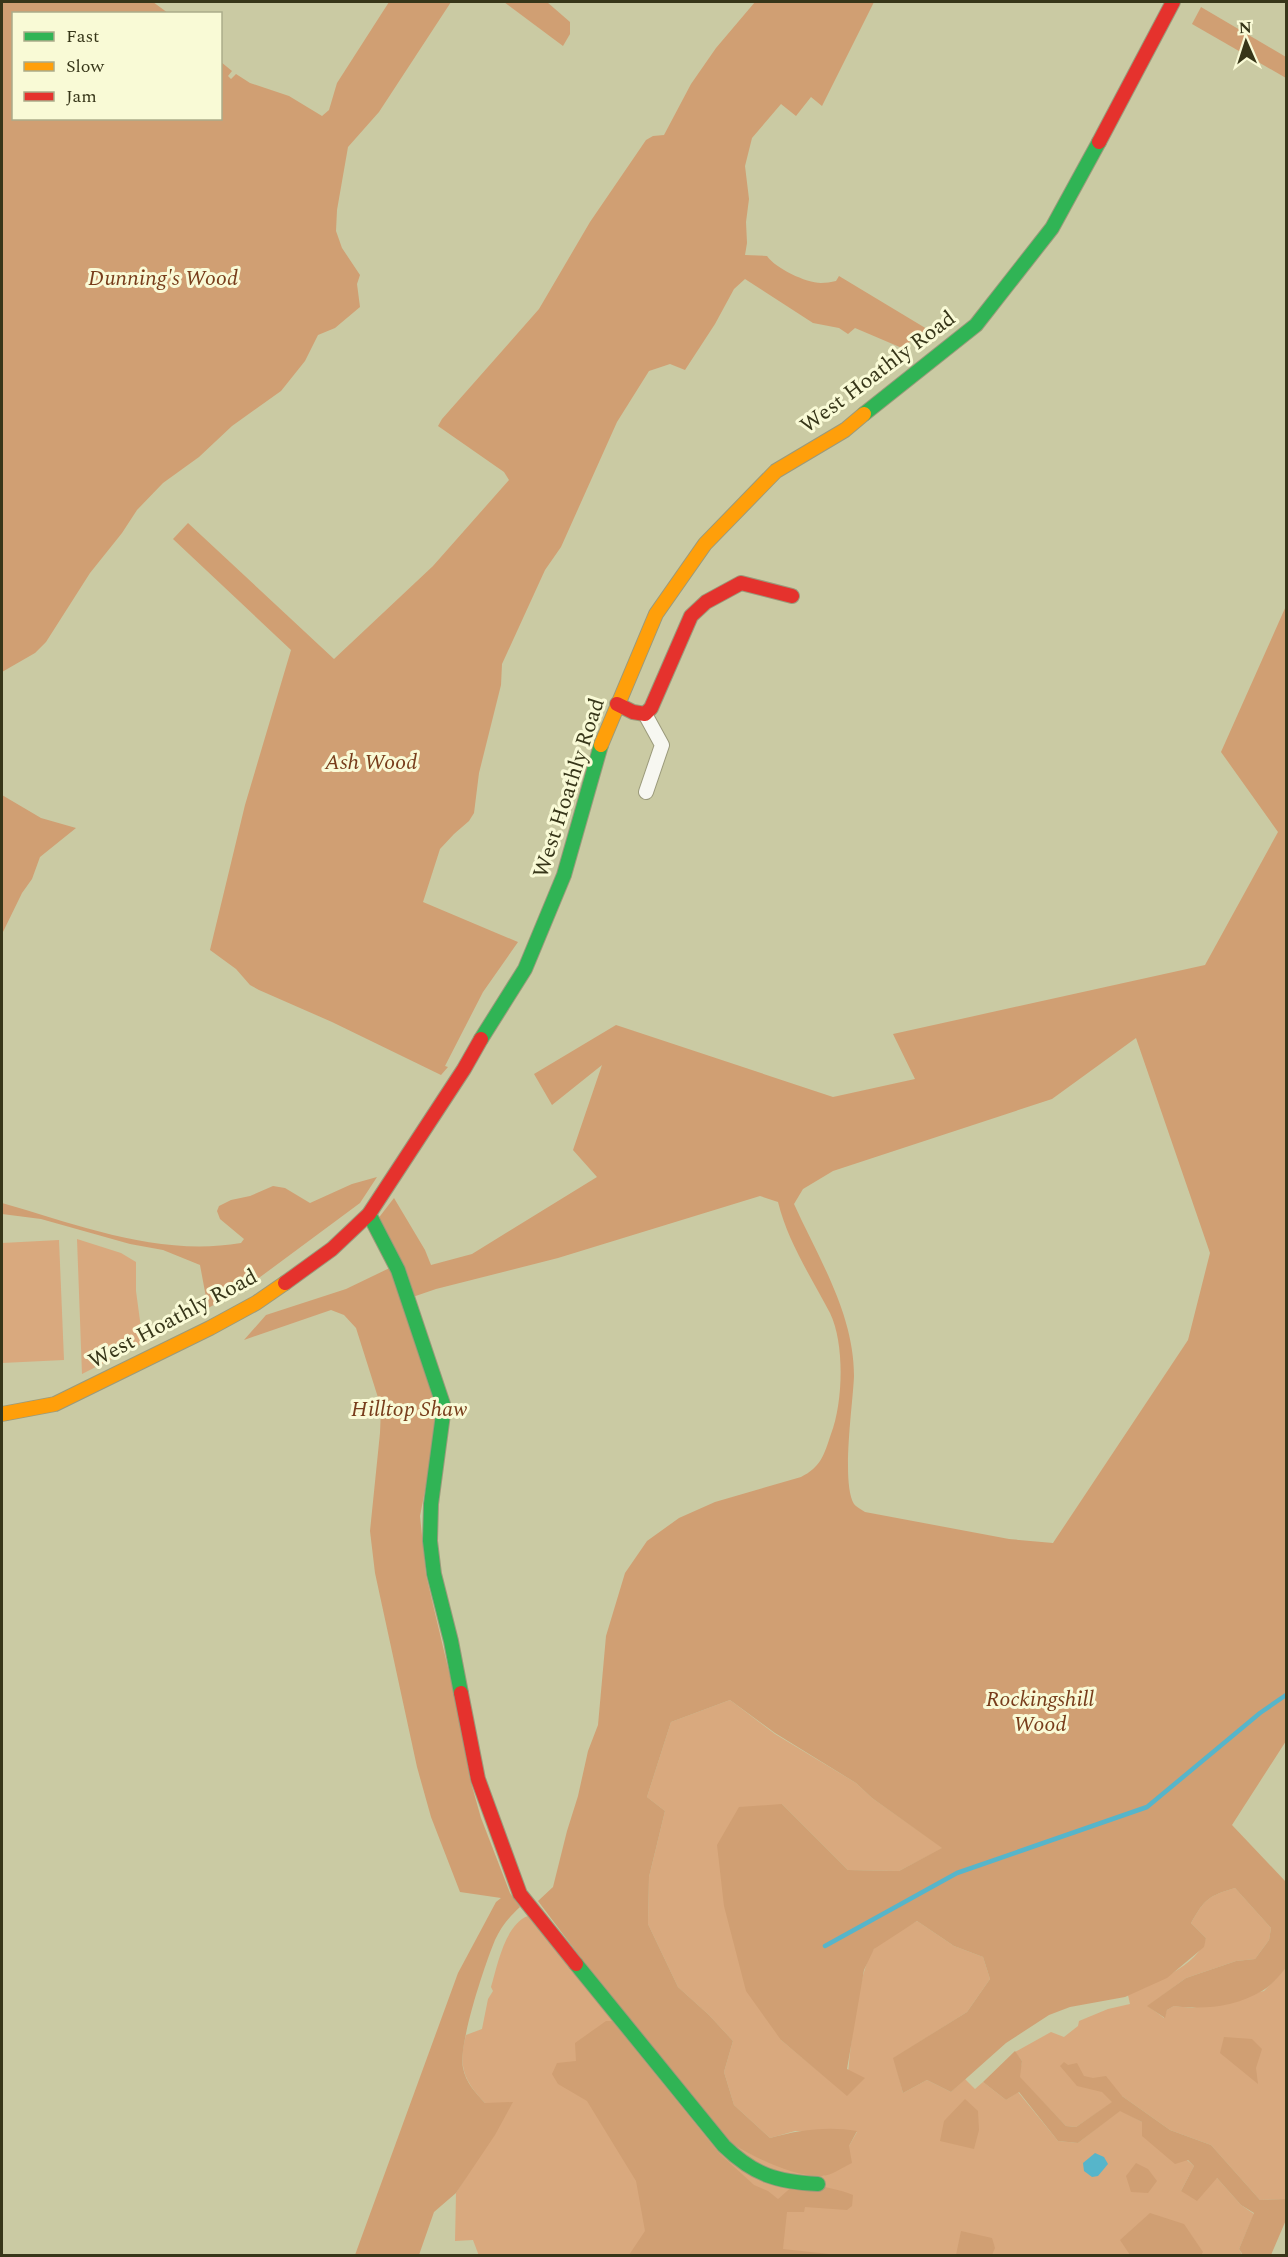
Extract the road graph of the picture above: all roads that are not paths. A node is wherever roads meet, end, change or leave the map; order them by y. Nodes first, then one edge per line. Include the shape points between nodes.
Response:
1 (1173, 2) edge
2 (792, 596) dead end
3 (617, 704) junction
4 (645, 714) junction
5 (646, 792) dead end
6 (369, 1214) junction
7 (2, 1414) edge
8 (818, 2184) dead end

1 - 3 street, West Hoathly Road via 1052,228 976,325 845,430 776,471 705,544 656,614
2 - 4 street via 741,583 706,602 691,616
3 - 4 street
3 - 6 street, West Hoathly Road via 604,733 564,875 525,969
4 - 5 street via 662,745
6 - 7 street, West Hoathly Road via 332,1249 256,1303 55,1404
6 - 8 street via 398,1269 444,1407 431,1504 434,1574 454,1652 478,1779 520,1894 617,2018 742,2164 782,2181

